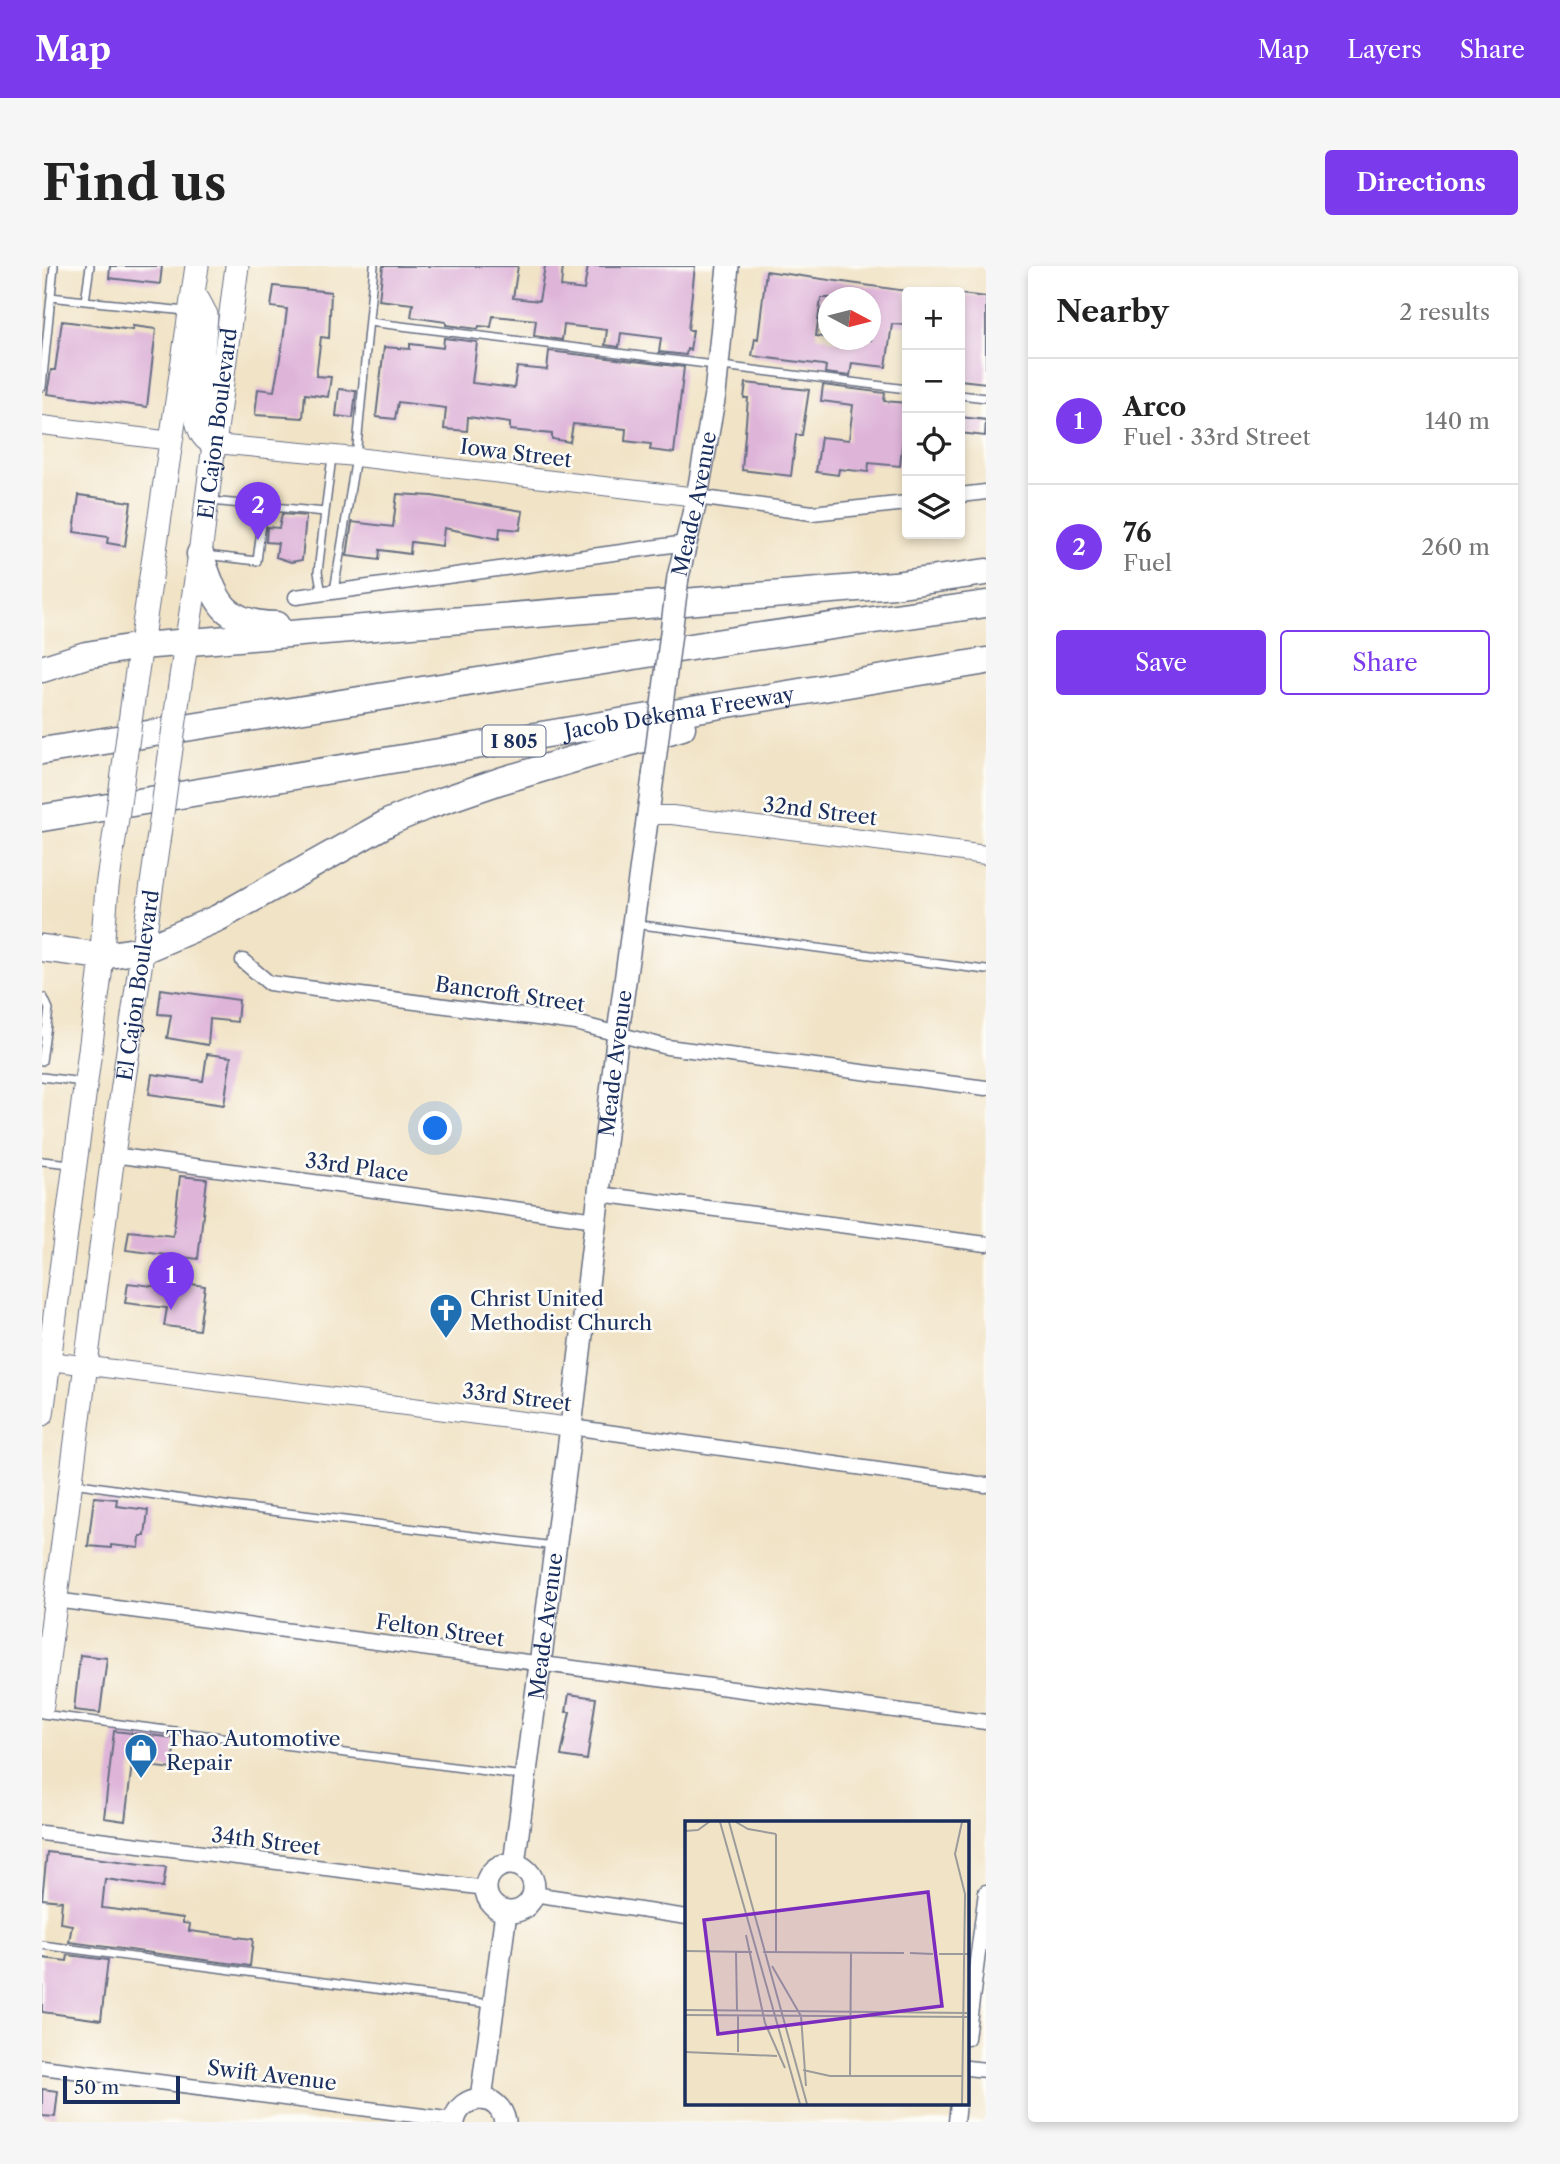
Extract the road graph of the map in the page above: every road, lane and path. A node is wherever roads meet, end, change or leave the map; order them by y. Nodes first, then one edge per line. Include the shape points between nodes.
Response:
1 (54, 266) edge
2 (90, 266) edge
3 (197, 266) edge
4 (237, 266) edge
5 (374, 266) edge
6 (728, 266) edge
7 (42, 282) edge
8 (52, 284) junction
9 (51, 297) junction
10 (85, 301) junction
11 (192, 301) junction
12 (369, 322) junction
13 (719, 366) junction
14 (42, 387) edge
15 (902, 387) edge
16 (965, 396) edge
17 (986, 398) edge
18 (42, 425) edge
19 (172, 441) junction
20 (215, 444) junction
21 (332, 456) junction
22 (356, 457) junction
23 (986, 492) edge
24 (965, 494) edge
25 (697, 497) junction
26 (207, 500) junction
27 (902, 504) edge
28 (264, 506) junction
29 (324, 512) junction
30 (685, 543) junction
31 (200, 554) junction
32 (986, 572) edge
33 (328, 593) junction
34 (296, 597) dead end
35 (986, 604) edge
36 (376, 628) junction
37 (187, 642) junction
38 (141, 646) junction
39 (986, 661) edge
40 (42, 669) edge
41 (808, 691) junction
42 (42, 751) edge
43 (647, 816) junction
44 (42, 818) edge
45 (986, 855) edge
46 (633, 924) junction
47 (42, 948) edge
48 (143, 950) junction
49 (102, 956) junction
50 (243, 961) dead end
51 (986, 970) edge
52 (44, 998) dead end
53 (44, 1032) edge
54 (618, 1033) junction
55 (42, 1061) edge
56 (42, 1077) edge
57 (86, 1082) junction
58 (986, 1088) edge
59 (113, 1156) junction
60 (42, 1161) edge
61 (75, 1164) junction
62 (599, 1194) junction
63 (596, 1220) junction
64 (986, 1244) edge
65 (46, 1361) edge
66 (86, 1366) junction
67 (42, 1414) edge
68 (571, 1427) junction
69 (70, 1482) junction
70 (986, 1485) edge
71 (554, 1546) junction
72 (55, 1600) junction
73 (539, 1665) junction
74 (42, 1705) edge
75 (42, 1714) edge
76 (986, 1722) edge
77 (525, 1776) junction
78 (42, 1833) edge
79 (514, 1864) junction
80 (486, 1888) junction
81 (986, 1892) edge
82 (533, 1894) junction
83 (506, 1912) junction
84 (685, 1917) edge
85 (42, 1945) edge
86 (972, 1958) edge
87 (494, 2004) junction
88 (968, 2022) edge
89 (42, 2067) edge
90 (968, 2068) edge
91 (986, 2070) edge
92 (481, 2099) junction
93 (454, 2121) edge
94 (505, 2122) edge

1 - 8 lane
2 - 10 lane
3 - 11 main road, El Cajon Boulevard
4 - 20 main road, El Cajon Boulevard
5 - 12 lane
6 - 13 main road, Meade Avenue
7 - 8 lane
8 - 9 lane
9 - 10 lane
9 - 14 lane
10 - 11 lane
11 - 19 main road, El Cajon Boulevard
11 - 20 main road via 206,315 197,421 200,433
12 - 13 lane
12 - 22 lane
13 - 15 lane
13 - 25 main road, Meade Avenue
16 - 17 lane
18 - 19 street
19 - 38 main road, El Cajon Boulevard
20 - 21 street, Iowa Street
20 - 26 main road, El Cajon Boulevard
21 - 22 street, Iowa Street
21 - 29 lane
22 - 25 street, Iowa Street
22 - 33 lane
23 - 24 street
25 - 27 street, Iowa Street via 812,513
25 - 30 main road, Meade Avenue
26 - 28 lane
26 - 31 main road, El Cajon Boulevard
28 - 29 lane
28 - 31 lane via 257,561
29 - 33 lane via 318,572
30 - 33 street
30 - 43 main road, Meade Avenue, bridge
31 - 36 highway via 216,597 226,611 243,621
31 - 37 main road, El Cajon Boulevard
32 - 36 highway via 894,585
33 - 34 street
35 - 42 highway
36 - 37 highway
37 - 38 highway
37 - 48 main road, El Cajon Boulevard, bridge
38 - 40 highway via 86,655
38 - 49 main road, El Cajon Boulevard, bridge via 104,909
39 - 41 highway, Jacob Dekema Freeway / I 805
41 - 44 highway, Jacob Dekema Freeway / I 805
41 - 48 highway via 427,806 389,822 218,918
43 - 45 street, 32nd Street via 672,815
43 - 46 main road, Meade Avenue
46 - 51 lane
46 - 54 main road, Meade Avenue
47 - 49 highway
48 - 49 highway
48 - 59 main road, El Cajon Boulevard
49 - 57 main road, El Cajon Boulevard
50 - 54 street, Bancroft Street via 268,983 576,1023
52 - 53 lane via 49,1009
53 - 55 lane
54 - 58 street, Bancroft Street via 667,1047
54 - 62 main road, Meade Avenue
56 - 57 lane
57 - 61 main road, El Cajon Boulevard
59 - 63 street, 33rd Place
59 - 66 main road, El Cajon Boulevard
60 - 61 lane
61 - 65 main road, El Cajon Boulevard
62 - 63 main road, Meade Avenue
62 - 64 street
63 - 68 main road, Meade Avenue
65 - 66 street, 33rd Street
65 - 67 main road, El Cajon Boulevard
66 - 68 street, 33rd Street
66 - 69 main road, El Cajon Boulevard
68 - 70 street, 33rd Street
68 - 71 main road, Meade Avenue
69 - 71 lane
69 - 72 main road, El Cajon Boulevard
71 - 73 main road, Meade Avenue
72 - 73 street, Felton Street
72 - 74 main road, El Cajon Boulevard
73 - 76 street, Felton Street
73 - 77 main road, Meade Avenue
75 - 77 lane
77 - 79 main road, Meade Avenue
78 - 80 street, 34th Street
79 - 80 main road via 491,1873
79 - 82 main road via 528,1872
80 - 83 main road via 491,1903
81 - 86 street
82 - 83 main road via 524,1907
82 - 84 street
83 - 87 main road
85 - 87 lane
86 - 88 street
87 - 92 main road
89 - 93 street, Swift Avenue
90 - 91 street
92 - 93 main road via 460,2107
92 - 94 main road via 499,2108

